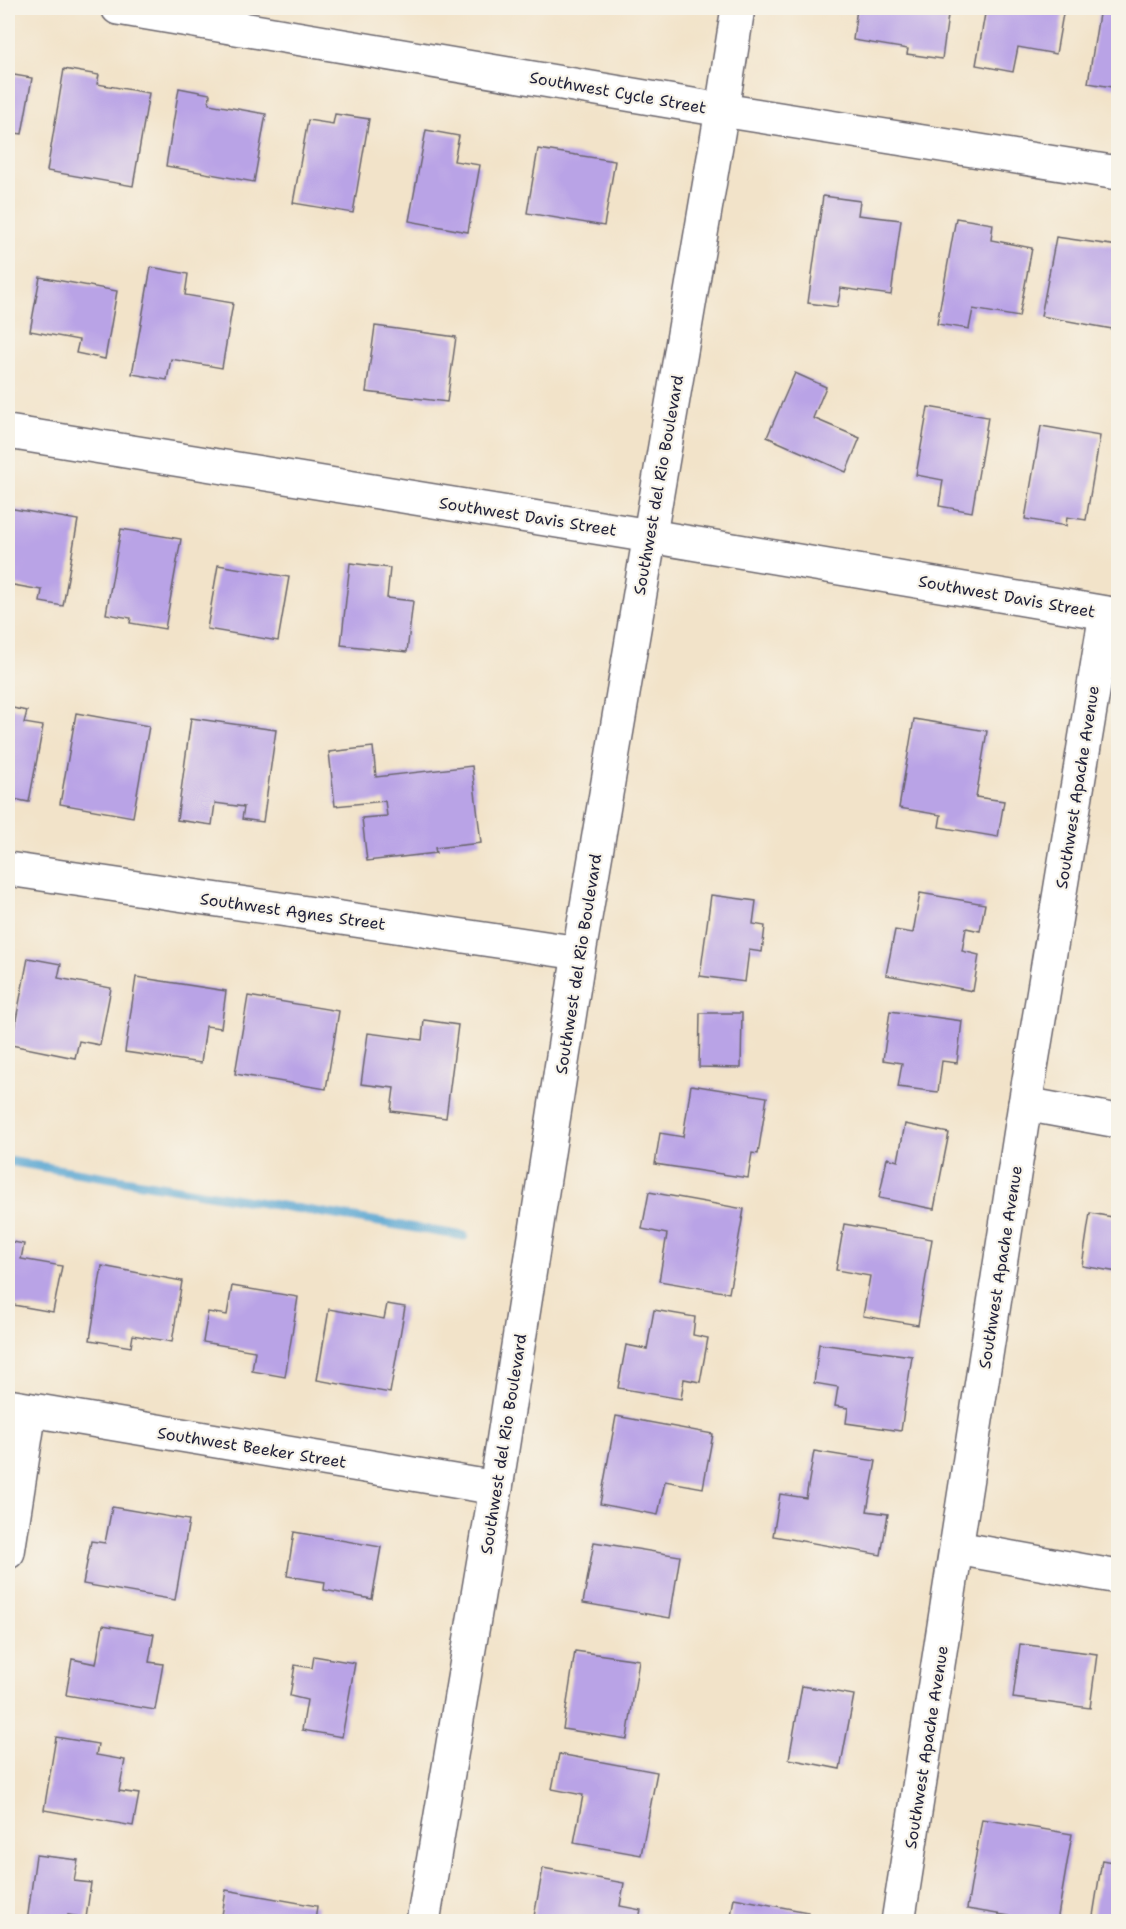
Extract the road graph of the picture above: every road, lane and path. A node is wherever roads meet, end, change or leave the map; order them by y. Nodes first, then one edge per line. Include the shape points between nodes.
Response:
1 (118, 8) edge
2 (738, 8) edge
3 (722, 110) junction
4 (1119, 173) edge
5 (8, 432) edge
6 (650, 536) junction
7 (1112, 614) edge
8 (8, 869) edge
9 (579, 953) junction
10 (1025, 1104) junction
11 (1119, 1121) edge
12 (19, 1408) edge
13 (496, 1488) junction
14 (957, 1548) junction
15 (8, 1552) edge
16 (1119, 1577) edge
17 (423, 1922) edge
18 (898, 1922) edge

1 - 3 street, Southwest Cycle Street
2 - 3 street, Southwest del Rio Boulevard
3 - 4 street, Southwest Cycle Street
3 - 6 street, Southwest del Rio Boulevard
5 - 6 street, Southwest Davis Street
6 - 7 street, Southwest Davis Street
6 - 9 street, Southwest del Rio Boulevard
7 - 10 street, Southwest Apache Avenue
8 - 9 street, Southwest Agnes Street
9 - 13 street, Southwest del Rio Boulevard
10 - 11 street
10 - 14 street, Southwest Apache Avenue
12 - 13 street, Southwest Beeker Street
12 - 15 street
13 - 17 street, Southwest del Rio Boulevard
14 - 16 street
14 - 18 street, Southwest Apache Avenue

